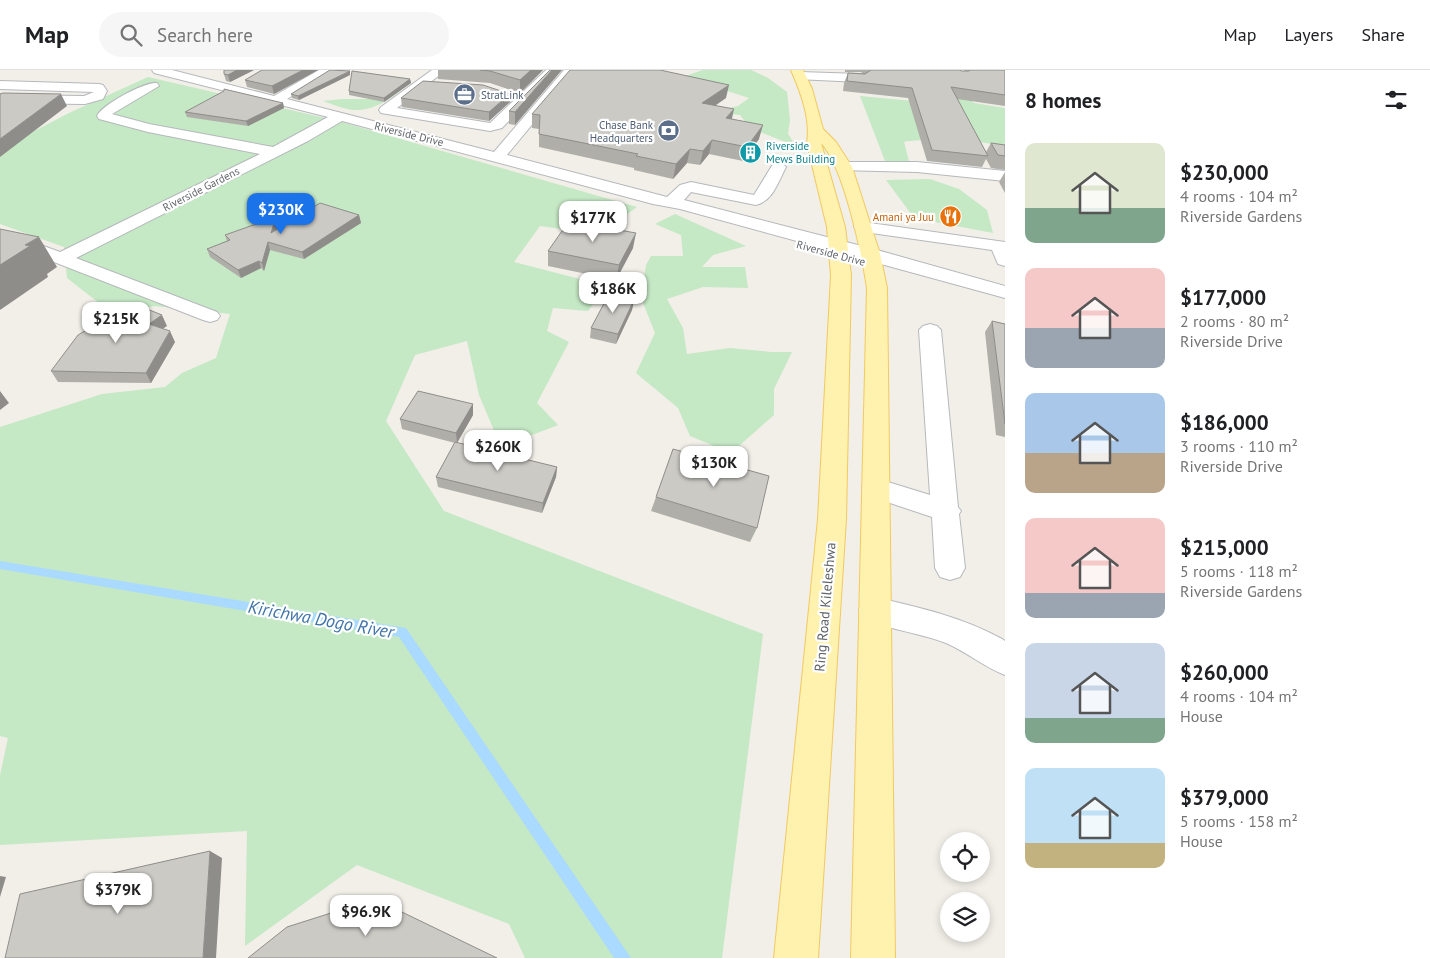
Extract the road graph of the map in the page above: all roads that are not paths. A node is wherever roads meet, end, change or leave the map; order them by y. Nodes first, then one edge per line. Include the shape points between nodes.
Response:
1 (158, 70) edge
2 (328, 70) edge
3 (440, 70) edge
4 (553, 70) edge
5 (576, 70) edge
6 (799, 73) edge
7 (861, 78) edge
8 (247, 80) edge
9 (442, 84) edge
10 (0, 85) edge
11 (419, 85) junction
12 (152, 86) dead end
13 (232, 88) junction
14 (507, 93) edge
15 (0, 99) edge
16 (276, 100) junction
17 (520, 102) junction
18 (340, 116) junction
19 (436, 118) junction
20 (816, 130) junction
21 (415, 135) junction
22 (275, 152) junction
23 (498, 157) junction
24 (778, 167) dead end
25 (844, 167) junction
26 (1005, 176) edge
27 (665, 202) junction
28 (863, 227) junction
29 (0, 235) edge
30 (928, 236) junction
31 (839, 250) junction
32 (62, 258) junction
33 (872, 259) junction
34 (1005, 260) edge
35 (1005, 275) edge
36 (1005, 292) edge
37 (1005, 298) edge
38 (210, 316) dead end
39 (930, 330) dead end
40 (875, 488) junction
41 (947, 511) junction
42 (950, 568) dead end
43 (874, 610) junction
44 (1005, 660) edge
45 (796, 958) edge
46 (873, 958) edge

1 - 13 street, Riverside Drive
2 - 16 street
3 - 11 street
4 - 17 street
5 - 23 street via 568,73
6 - 7 street
6 - 20 main road, Ring Road Kileleshwa
8 - 13 street
9 - 11 street
10 - 15 street via 99,88 101,91 98,96 66,100 46,111 20,112 14,110 14,99
11 - 19 street via 386,110
12 - 22 street via 112,107 104,116 148,128
13 - 16 street, Riverside Drive
14 - 17 street via 519,98
16 - 18 street, Riverside Drive
17 - 19 street via 497,125 490,127
18 - 21 street, Riverside Drive
18 - 22 street, Riverside Gardens
19 - 21 street
20 - 25 main road via 831,145
20 - 31 main road, Ring Road Kileleshwa via 814,144
21 - 23 street, Riverside Drive
22 - 32 street, Riverside Gardens
23 - 27 street, Riverside Drive
24 - 27 street via 762,197 756,200 692,187
25 - 26 street via 917,167
25 - 28 main road
27 - 31 street, Riverside Drive via 673,208
28 - 30 street
28 - 33 main road
29 - 32 street
30 - 34 street via 1000,246
30 - 35 street via 930,245 950,258
31 - 33 street, Riverside Drive
31 - 45 main road, Ring Road Kileleshwa via 841,285 832,519
32 - 38 street
33 - 36 street, Riverside Drive
33 - 37 street, Riverside Drive
33 - 40 main road via 877,288
39 - 41 street
40 - 41 street
40 - 43 main road
41 - 42 street
43 - 44 street via 956,632
43 - 46 main road

